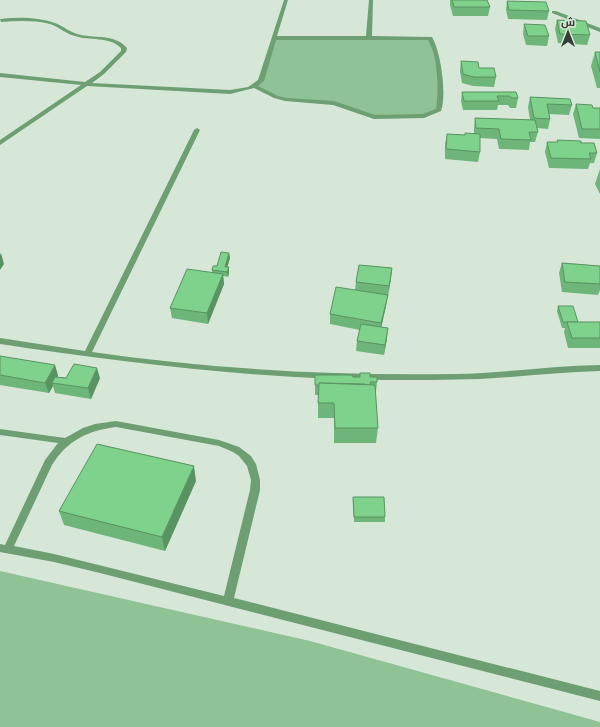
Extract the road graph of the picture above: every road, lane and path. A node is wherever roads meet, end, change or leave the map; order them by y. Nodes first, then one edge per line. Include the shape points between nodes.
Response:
1 (286, 0) edge
2 (371, 0) edge
3 (554, 12) dead end
4 (1, 20) edge
5 (600, 30) edge
6 (275, 38) junction
7 (369, 38) junction
8 (0, 75) edge
9 (85, 84) junction
10 (254, 87) junction
11 (196, 130) dead end
12 (0, 143) edge
13 (0, 341) edge
14 (87, 354) junction
15 (600, 368) edge
16 (0, 432) edge
17 (65, 442) junction
18 (4, 548) edge
19 (228, 602) junction
20 (600, 696) edge

1 - 6 street
2 - 7 street
3 - 5 street
4 - 9 street via 45,22 59,25 73,34 105,39 122,45 124,51
6 - 7 street
6 - 10 street via 261,82
7 - 10 street via 430,38 435,45 441,100 439,110 424,116 374,117 334,103 287,100
8 - 9 street
9 - 10 street via 230,92
9 - 12 street
11 - 14 street
13 - 14 street
14 - 15 street via 240,371 384,377 480,376
16 - 17 street
17 - 18 street via 55,451 48,463
17 - 19 street via 89,428 116,424 219,443 244,454 252,465 256,477 255,490
18 - 19 street
19 - 20 street

